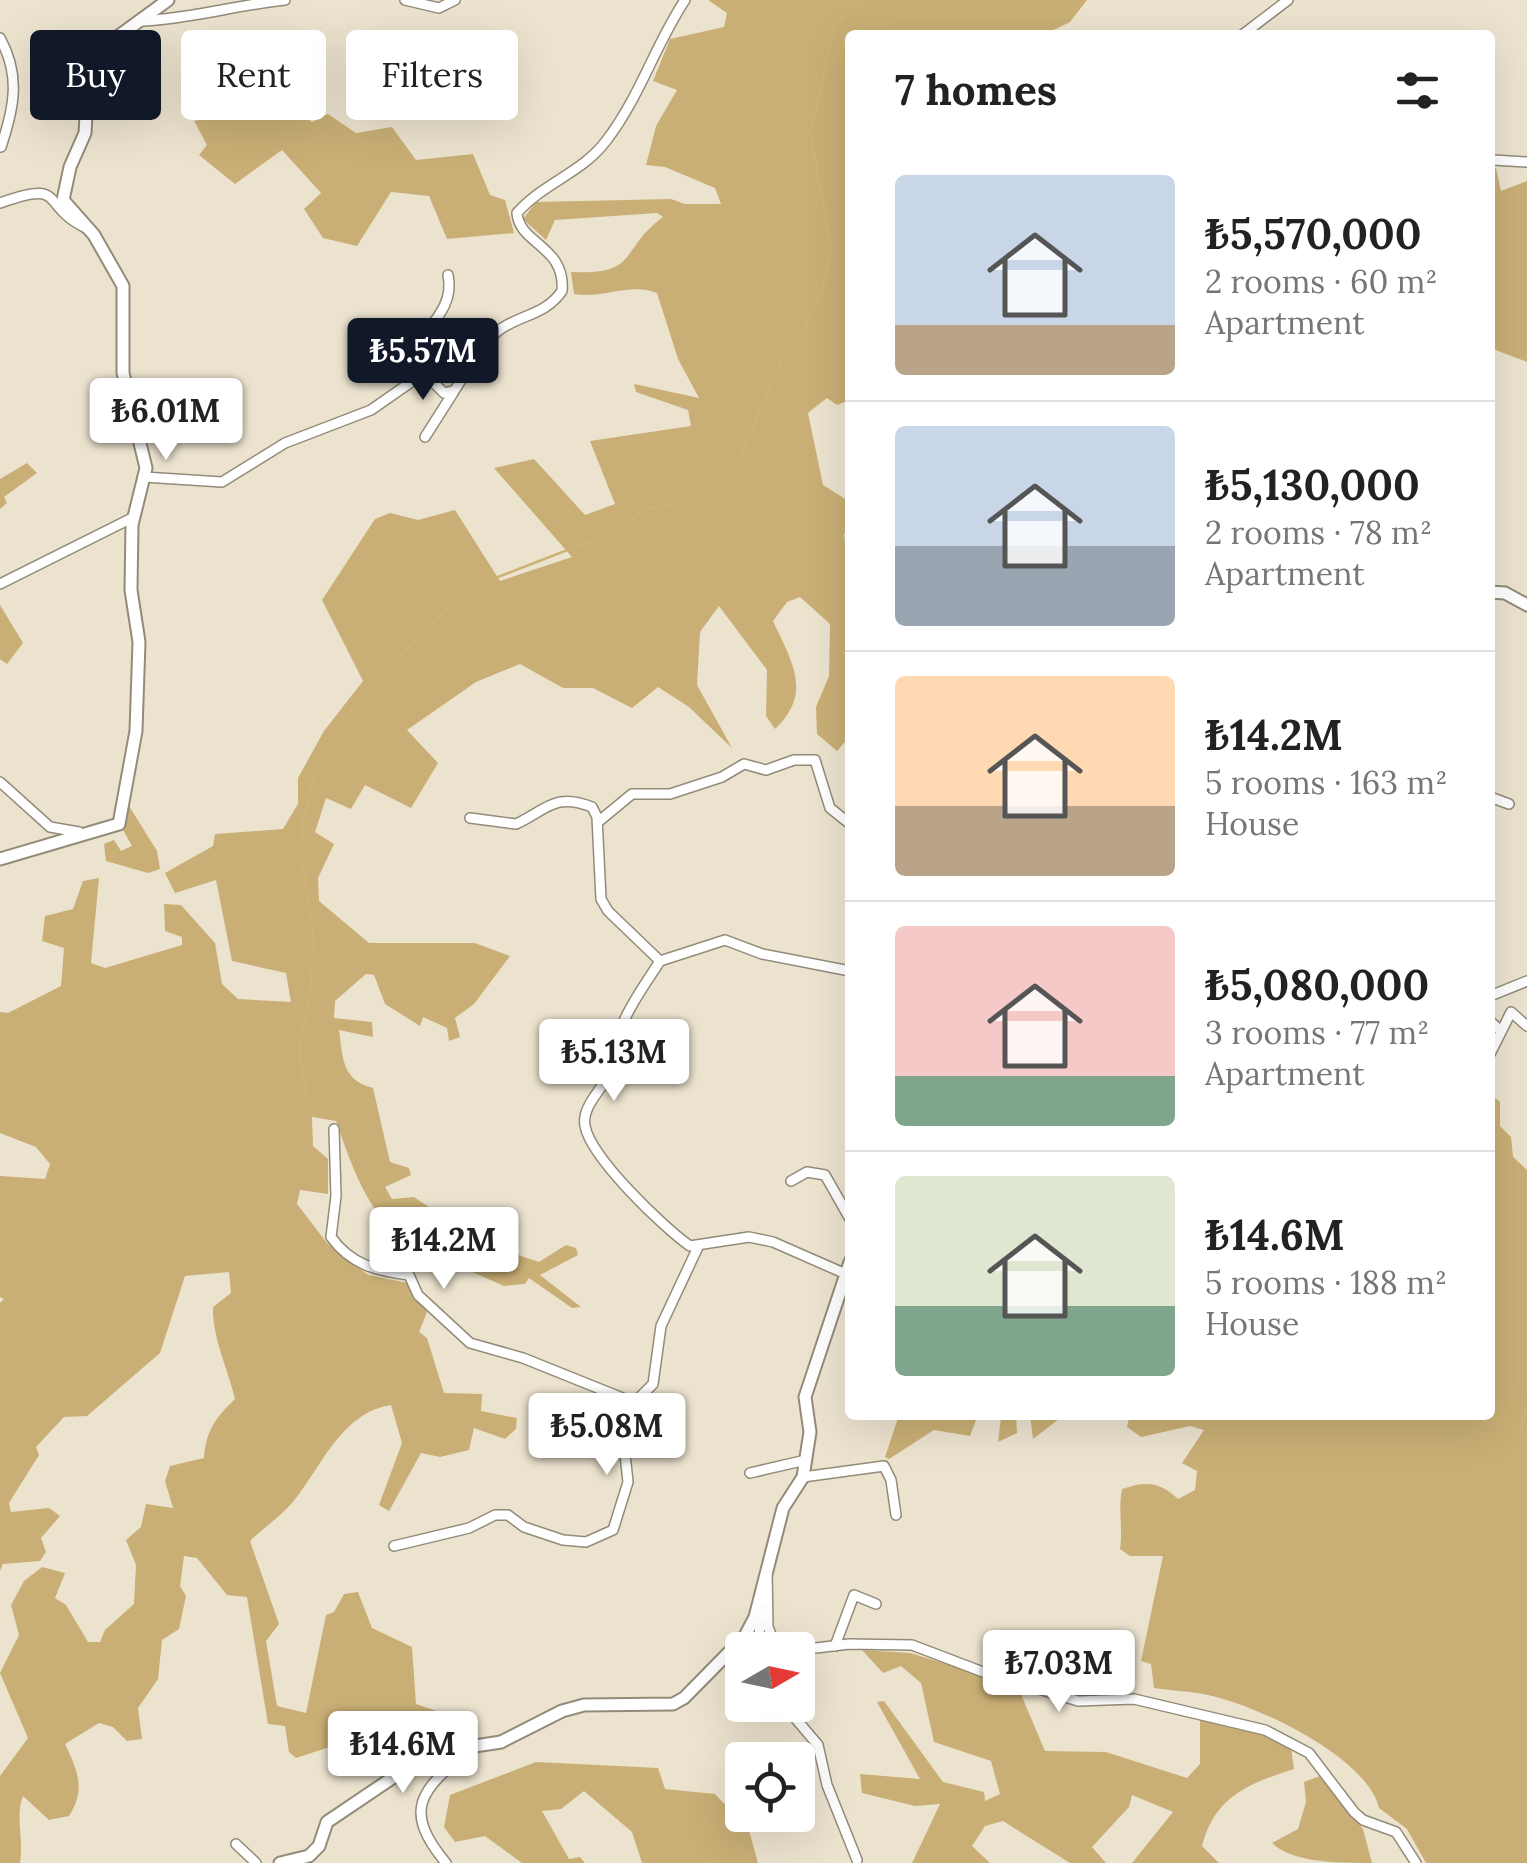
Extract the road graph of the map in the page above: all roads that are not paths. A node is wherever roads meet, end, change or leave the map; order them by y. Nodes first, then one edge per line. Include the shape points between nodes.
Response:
1 (168, 0) edge
2 (286, 0) edge
3 (405, 0) edge
4 (455, 0) edge
5 (685, 0) edge
6 (1288, 0) edge
7 (141, 21) junction
8 (1249, 30) edge
9 (0, 38) edge
10 (2, 148) edge
11 (1495, 160) edge
12 (1527, 162) edge
13 (0, 203) edge
14 (89, 229) junction
15 (448, 276) dead end
16 (424, 373) junction
17 (454, 391) junction
18 (424, 436) dead end
19 (144, 477) junction
20 (134, 516) junction
21 (0, 584) edge
22 (1495, 592) edge
23 (1527, 605) edge
24 (0, 782) edge
25 (1495, 800) edge
26 (1509, 804) dead end
27 (470, 818) dead end
28 (845, 820) edge
29 (598, 822) junction
30 (98, 831) junction
31 (0, 859) edge
32 (660, 961) junction
33 (845, 970) edge
34 (1527, 981) edge
35 (1495, 994) edge
36 (1495, 1026) edge
37 (1527, 1026) edge
38 (1501, 1031) junction
39 (1495, 1044) edge
40 (334, 1129) dead end
41 (791, 1181) dead end
42 (845, 1209) edge
43 (698, 1247) junction
44 (845, 1267) edge
45 (845, 1277) edge
46 (635, 1403) junction
47 (806, 1460) junction
48 (750, 1473) dead end
49 (803, 1476) junction
50 (896, 1516) dead end
51 (394, 1546) dead end
52 (766, 1568) junction
53 (760, 1592) junction
54 (876, 1604) dead end
55 (759, 1632) edge
56 (834, 1646) junction
57 (798, 1722) edge
58 (475, 1746) junction
59 (236, 1844) dead end
60 (857, 1860) dead end
61 (256, 1863) edge
62 (280, 1863) edge
63 (446, 1863) edge
64 (1416, 1863) edge

1 - 7 street
2 - 7 street
3 - 4 street via 439,8
5 - 17 street via 607,140 583,167 534,195 517,213 522,229 560,267 562,291 544,310 502,328
6 - 8 street
7 - 14 street via 116,38 88,81 85,133 63,200
9 - 10 street via 14,69 15,94
11 - 12 street
13 - 14 street via 49,193
14 - 19 street via 123,286 123,374
15 - 16 street via 452,292 419,342
16 - 17 street via 444,393
16 - 19 street via 371,410 285,443 222,482
17 - 18 street
19 - 20 street
20 - 21 street
20 - 30 street via 136,731 119,824
22 - 23 street
24 - 30 street via 50,827
25 - 26 street
27 - 29 street via 516,824 545,804 564,801 592,807
28 - 29 street via 830,808 815,760 807,758 766,770 744,764 670,794 632,794
29 - 32 street via 601,899
30 - 31 street
32 - 33 street via 725,940
32 - 43 street via 616,1042 585,1130 651,1214
34 - 35 street
36 - 38 street
37 - 38 street via 1512,1012
38 - 39 street
40 - 46 street via 331,1237 338,1246 383,1274 409,1275 418,1296 470,1344
41 - 42 street via 806,1172 826,1175
43 - 44 street via 750,1237
43 - 46 street via 661,1326 651,1390
45 - 47 street via 806,1396
46 - 51 street via 622,1426 626,1494 606,1536 564,1540 495,1515
47 - 48 street
47 - 49 street
49 - 50 street via 884,1466
49 - 52 street via 782,1508
52 - 53 street
52 - 56 street via 774,1644
53 - 55 street
53 - 58 street via 745,1636 684,1698 655,1706 584,1705 502,1742
54 - 56 street via 854,1595 852,1617
56 - 64 street via 912,1644 1078,1700 1134,1699 1265,1730 1309,1752 1354,1812 1396,1832
57 - 60 street via 818,1745
58 - 62 street via 407,1768 326,1822 309,1856
58 - 63 street via 424,1794 419,1808 423,1836
59 - 61 street

